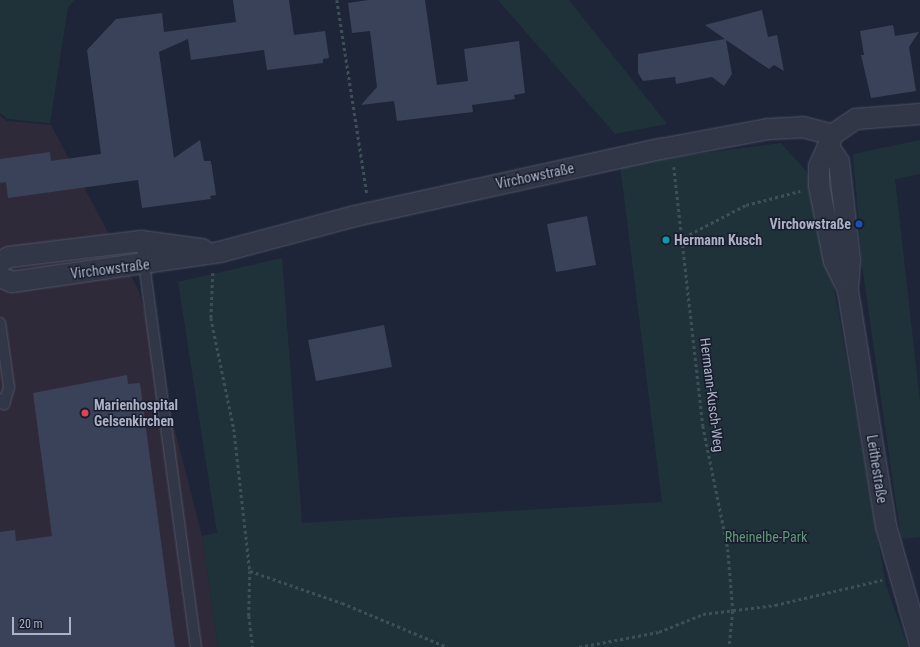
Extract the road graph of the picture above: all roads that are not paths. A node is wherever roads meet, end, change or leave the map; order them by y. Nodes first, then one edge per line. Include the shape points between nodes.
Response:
1 (920, 114) edge
2 (831, 141) junction
3 (141, 241) junction
4 (220, 252) junction
5 (0, 262) edge
6 (144, 265) junction
7 (0, 277) edge
8 (0, 324) edge
9 (0, 399) edge
10 (920, 645) edge
11 (196, 647) edge

1 - 2 street via 856,119
2 - 4 street, Virchowstraße via 803,127 769,129 662,149 370,213
2 - 10 street, Leithestraße via 819,166 819,186 834,261 848,291 886,526 898,577
3 - 4 street, Virchowstraße
3 - 5 street, Virchowstraße via 9,258
3 - 6 lane
4 - 6 street, Virchowstraße
6 - 7 street, Virchowstraße via 12,282
6 - 11 lane
8 - 9 lane via 9,387 4,404

